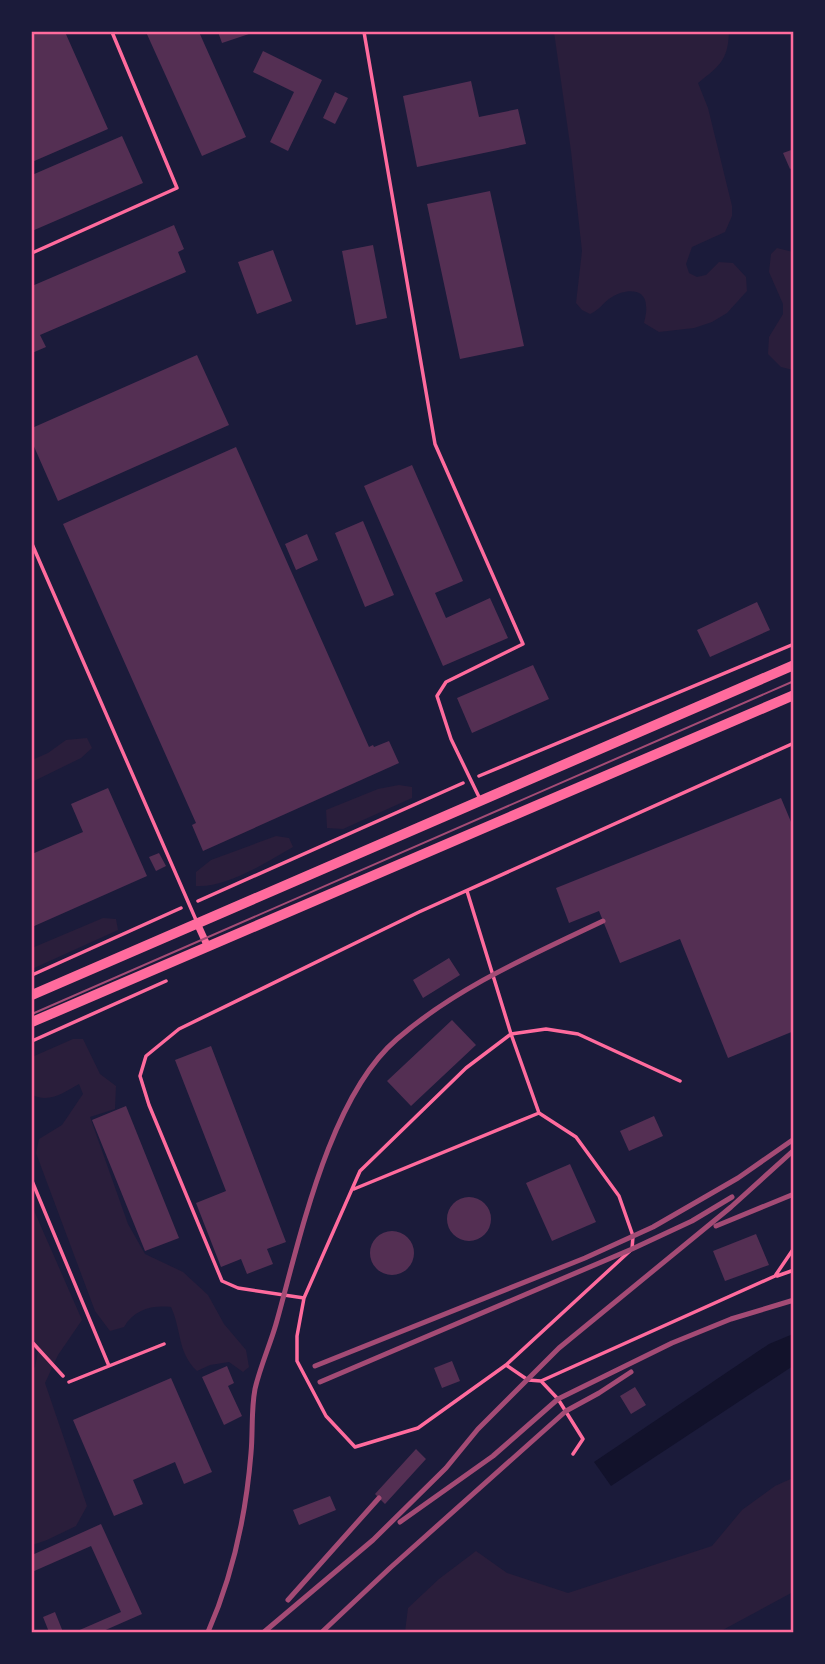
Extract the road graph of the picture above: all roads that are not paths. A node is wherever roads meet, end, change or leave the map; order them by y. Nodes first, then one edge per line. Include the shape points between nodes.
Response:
1 (112, 32) edge
2 (364, 32) edge
3 (32, 253) edge
4 (32, 544) edge
5 (793, 664) edge
6 (793, 695) edge
7 (793, 743) edge
8 (480, 800) junction
9 (467, 890) junction
10 (197, 923) junction
11 (207, 945) junction
12 (32, 995) edge
13 (32, 1022) edge
14 (511, 1034) junction
15 (680, 1081) dead end
16 (539, 1113) junction
17 (32, 1181) edge
18 (352, 1190) junction
19 (793, 1248) edge
20 (793, 1270) edge
21 (775, 1276) junction
22 (304, 1298) junction
23 (164, 1344) dead end
24 (506, 1365) junction
25 (109, 1366) junction
26 (541, 1381) junction
27 (69, 1382) road end
28 (573, 1454) dead end

1 - 3 lane via 177,188
2 - 8 lane via 435,444 523,644 446,681 438,696 451,739
4 - 10 lane
5 - 8 main road
6 - 11 main road
7 - 9 lane
8 - 10 main road
9 - 14 lane
9 - 22 lane via 179,1029 146,1056 140,1076 149,1105 222,1282
10 - 11 street
10 - 12 main road
11 - 13 main road
14 - 15 lane via 546,1029 578,1034
14 - 16 lane
14 - 18 lane via 466,1068 360,1171
16 - 18 lane
16 - 24 lane via 576,1136 619,1196 633,1236 632,1249
17 - 25 lane
18 - 22 lane
19 - 21 lane
20 - 21 lane
21 - 26 lane
22 - 24 lane via 297,1361 326,1416 355,1447 418,1428
23 - 25 lane
24 - 26 lane via 528,1380
25 - 27 lane
26 - 28 lane via 583,1439

